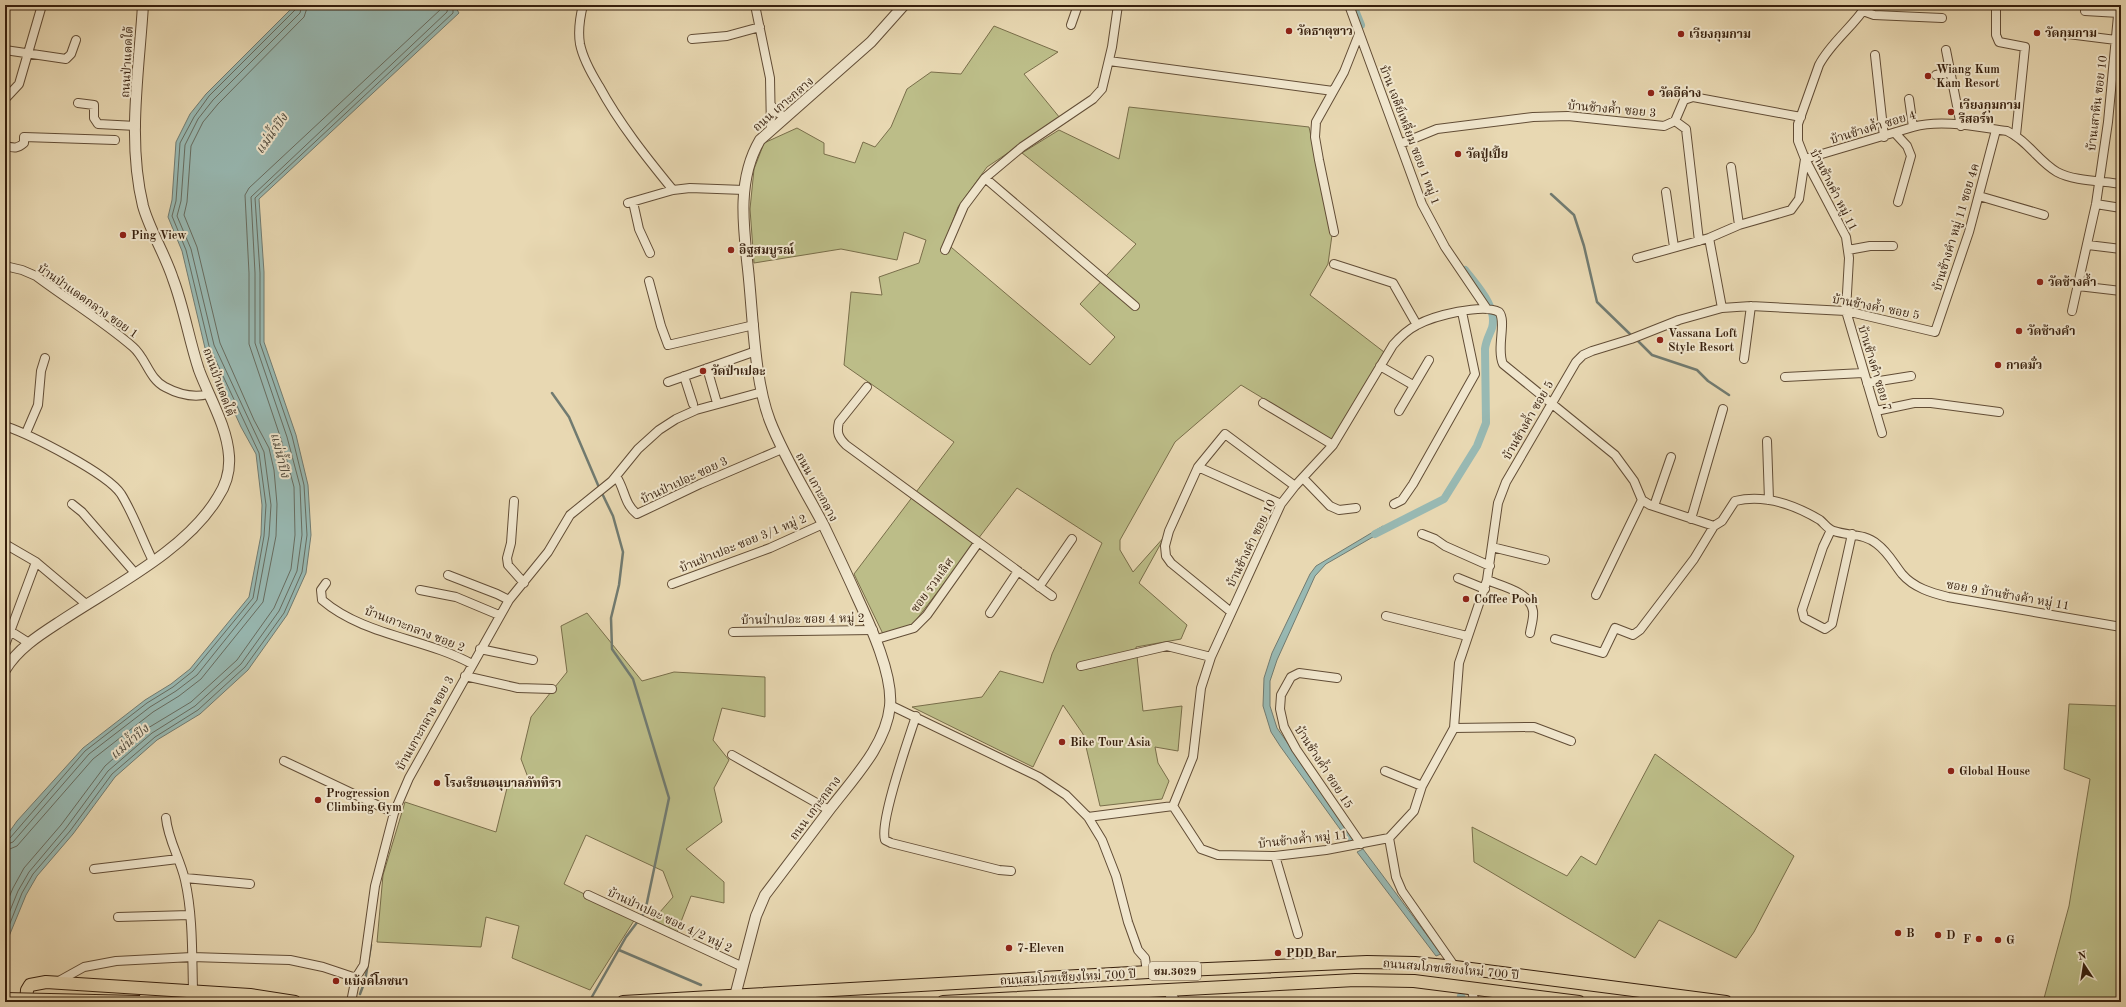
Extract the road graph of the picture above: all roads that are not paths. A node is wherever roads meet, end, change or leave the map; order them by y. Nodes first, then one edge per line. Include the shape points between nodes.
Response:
1 (42, 5) edge
2 (143, 5) edge
3 (583, 5) edge
4 (754, 5) edge
5 (903, 5) edge
6 (1078, 5) edge
7 (1118, 5) edge
8 (1349, 5) edge
9 (1996, 5) edge
10 (1865, 8) edge
11 (2119, 9) edge
12 (2086, 11) dead end
13 (1942, 18) dead end
14 (1071, 25) dead end
15 (760, 27) junction
16 (1359, 34) junction
17 (2068, 34) dead end
18 (692, 39) dead end
19 (76, 40) dead end
20 (2116, 40) junction
21 (5, 50) edge
22 (1946, 50) dead end
23 (29, 53) junction
24 (1875, 55) dead end
25 (1109, 61) junction
26 (1950, 72) junction
27 (1936, 75) dead end
28 (1333, 91) junction
29 (5, 99) edge
30 (1909, 99) dead end
31 (78, 103) dead end
32 (771, 105) junction
33 (1801, 117) junction
34 (786, 118) junction
35 (1674, 121) junction
36 (136, 126) junction
37 (1961, 126) junction
38 (1913, 127) junction
39 (771, 130) junction
40 (1996, 130) junction
41 (1895, 133) junction
42 (2016, 135) junction
43 (1884, 137) junction
44 (115, 140) dead end
45 (1403, 143) junction
46 (5, 146) edge
47 (1805, 159) junction
48 (1731, 167) dead end
49 (985, 178) junction
50 (2100, 181) junction
51 (2121, 184) edge
52 (673, 190) junction
53 (744, 190) junction
54 (1666, 192) dead end
55 (1979, 196) junction
56 (1898, 202) dead end
57 (2096, 204) junction
58 (2121, 208) edge
59 (2044, 215) dead end
60 (1740, 225) junction
61 (1334, 232) dead end
62 (1709, 238) junction
63 (1699, 240) junction
64 (2088, 245) junction
65 (1893, 246) dead end
66 (1674, 247) junction
67 (2121, 249) edge
68 (945, 250) dead end
69 (1848, 250) junction
70 (650, 253) dead end
71 (1637, 258) dead end
72 (1334, 264) dead end
73 (5, 266) edge
74 (649, 282) dead end
75 (2078, 286) junction
76 (2121, 291) edge
77 (1135, 306) dead end
78 (1752, 306) junction
79 (1722, 308) junction
80 (1490, 309) junction
81 (1846, 310) junction
82 (2072, 311) dead end
83 (1462, 312) junction
84 (754, 324) junction
85 (1417, 325) junction
86 (1936, 332) joint
87 (756, 352) junction
88 (45, 358) dead end
89 (1429, 360) dead end
90 (1744, 360) dead end
91 (1380, 366) junction
92 (707, 368) junction
93 (1863, 373) junction
94 (684, 376) junction
95 (1911, 376) dead end
96 (1786, 377) dead end
97 (668, 382) dead end
98 (1867, 383) junction
99 (1413, 385) junction
100 (867, 387) dead end
101 (762, 392) junction
102 (209, 394) junction
103 (717, 403) junction
104 (1263, 403) dead end
105 (1552, 403) junction
106 (693, 404) dead end
107 (1723, 409) dead end
108 (1399, 411) dead end
109 (1876, 411) junction
110 (1999, 412) dead end
111 (5, 426) edge
112 (26, 433) junction
113 (1882, 433) dead end
114 (1767, 440) dead end
115 (1333, 445) junction
116 (782, 449) junction
117 (1671, 457) dead end
118 (1198, 467) junction
119 (616, 476) junction
120 (1303, 478) junction
121 (1295, 486) junction
122 (1642, 500) junction
123 (1769, 500) junction
124 (514, 501) dead end
125 (72, 504) dead end
126 (1281, 504) junction
127 (1394, 504) dead end
128 (1654, 506) junction
129 (1356, 508) dead end
130 (1691, 519) junction
131 (823, 524) junction
132 (1714, 526) junction
133 (1832, 530) junction
134 (1422, 534) dead end
135 (1852, 534) junction
136 (1072, 539) dead end
137 (978, 543) junction
138 (5, 544) edge
139 (1492, 547) junction
140 (1546, 560) dead end
141 (153, 561) junction
142 (36, 562) junction
143 (1490, 566) junction
144 (1018, 571) junction
145 (135, 573) junction
146 (448, 575) dead end
147 (1458, 578) dead end
148 (1487, 580) junction
149 (326, 583) dead end
150 (524, 583) junction
151 (672, 584) dead end
152 (1039, 587) junction
153 (1485, 589) junction
154 (420, 590) dead end
155 (1596, 595) dead end
156 (1052, 596) dead end
157 (509, 600) junction
158 (86, 604) junction
159 (1231, 612) junction
160 (990, 613) dead end
161 (499, 615) junction
162 (1386, 616) dead end
163 (2121, 626) edge
164 (10, 631) junction
165 (733, 632) dead end
166 (1530, 633) dead end
167 (875, 635) junction
168 (1467, 636) junction
169 (1555, 639) dead end
170 (29, 643) junction
171 (5, 645) edge
172 (480, 650) junction
173 (1211, 657) junction
174 (533, 660) dead end
175 (472, 664) junction
176 (1081, 666) dead end
177 (6, 667) edge
178 (465, 676) junction
179 (1337, 678) dead end
180 (552, 689) dead end
181 (890, 704) junction
182 (916, 716) junction
183 (1454, 728) junction
184 (1571, 741) dead end
185 (732, 755) dead end
186 (284, 761) dead end
187 (1385, 771) dead end
188 (1422, 786) junction
189 (1173, 806) junction
190 (829, 810) junction
191 (394, 813) junction
192 (1088, 817) junction
193 (166, 818) dead end
194 (1388, 838) junction
195 (1362, 844) junction
196 (1275, 856) junction
197 (178, 859) junction
198 (94, 869) dead end
199 (1011, 871) dead end
200 (184, 878) junction
201 (250, 884) dead end
202 (588, 894) dead end
203 (190, 915) junction
204 (118, 917) dead end
205 (1298, 934) dead end
206 (192, 957) junction
207 (743, 967) junction
208 (1455, 967) junction
209 (1147, 972) junction
210 (356, 977) junction
211 (57, 982) junction
212 (1471, 988) junction
213 (193, 990) junction
214 (1168, 990) junction
215 (735, 996) junction
216 (5, 999) edge
217 (26, 1002) edge
218 (140, 1002) edge
219 (295, 1002) edge
220 (351, 1002) edge
221 (623, 1002) edge
222 (944, 1002) edge
223 (1175, 1002) edge
224 (1475, 1002) edge
225 (1579, 1002) edge
226 (1726, 1002) edge

1 - 23 street
2 - 36 street, ถนนป่าแดดใต้
3 - 52 street via 580,44 587,66 610,107 643,154
4 - 15 street
5 - 34 street, ถนน เกาะกลาง via 871,42
6 - 14 street
7 - 25 street
8 - 16 street, บ้าน เจดีย์เหลี่ยม ซอย 1 หมู่ 1
9 - 42 street via 1996,35 1999,42 2025,47
10 - 13 street via 1874,15
10 - 33 street, บ้านช้างคำ หมู่ 11 via 1824,56
11 - 12 street
11 - 20 street, บ้านเสาหิน ซอย 10
15 - 18 street via 727,36
15 - 32 street via 770,78
16 - 28 street via 1344,72
16 - 45 street, บ้าน เจดีย์เหลี่ยม ซอย 1 หมู่ 1
17 - 20 street
19 - 23 street via 71,54 66,59
20 - 50 street, บ้านเสาหิน ซอย 10
21 - 23 street
22 - 26 street
23 - 29 street via 19,84
24 - 43 street
25 - 28 street
25 - 49 street via 1102,89 1092,99 1022,147
26 - 27 street
26 - 37 street
28 - 61 street via 1316,122 1315,137
30 - 38 street
31 - 36 street via 94,105 94,118 98,124
32 - 34 street
32 - 39 street
33 - 35 street via 1693,97 1684,100
33 - 47 street, บ้านช้างคำ หมู่ 11 via 1798,135
34 - 39 street, ถนน เกาะกลาง
35 - 45 street, บ้านช้างค้ำ ซอย 3 via 1664,126 1568,116 1533,117 1438,129
35 - 63 street via 1686,129
36 - 102 street, ถนนป่าแดดใต้ via 136,171 144,208 178,292 193,351
37 - 38 street, บ้านช้างค้ำ ซอย 4 via 1926,123
37 - 40 street, บ้านช้างค้ำ ซอย 4
38 - 41 street, บ้านช้างค้ำ ซอย 4
39 - 53 street, ถนน เกาะกลาง via 760,140 754,151
40 - 42 street, บ้านช้างค้ำ ซอย 4
40 - 55 street, บ้านช้างคำ หมู่ 11 ซอย 4ค
41 - 43 street, บ้านช้างค้ำ ซอย 4
41 - 56 street via 1906,146 1910,156
42 - 50 street via 2032,153 2058,172
43 - 47 street, บ้านช้างค้ำ ซอย 4
44 - 46 street via 24,137 24,143 20,147
45 - 80 street, บ้าน เจดีย์เหลี่ยม ซอย 1 หมู่ 1 via 1422,204 1445,247
47 - 60 street via 1799,199 1791,210
47 - 69 street, บ้านช้างคำ หมู่ 11 via 1846,237
48 - 60 street
49 - 68 street via 964,206
49 - 77 street
50 - 51 street
50 - 57 street, บ้านเสาหิน ซอย 10
52 - 53 street
52 - 70 street via 631,202
53 - 84 street, ถนน เกาะกลาง via 744,235
54 - 66 street
55 - 59 street
55 - 86 street, บ้านช้างคำ หมู่ 11 ซอย 4ค
57 - 58 street
57 - 64 street, บ้านเสาหิน ซอย 10
60 - 62 street
62 - 63 street
62 - 79 street
63 - 66 street
64 - 67 street
64 - 75 street, บ้านเสาหิน ซอย 10
65 - 69 street via 1870,246
66 - 71 street
69 - 81 street, บ้านช้างคำ หมู่ 11
72 - 85 street via 1393,283
73 - 102 street, บ้านป่าแดดกลาง ซอย 1 via 36,276 134,348 156,380 164,386 185,394
74 - 84 street via 668,345
75 - 76 street
75 - 82 street, บ้านเสาหิน ซอย 10
78 - 79 street, บ้านช้างค้ำ ซอย 5
78 - 81 street, บ้านช้างค้ำ ซอย 5
78 - 90 street
79 - 105 street, บ้านช้างค้ำ ซอย 5 via 1679,320 1584,355 1569,372
80 - 83 street, บ้านช้างคำ ซอย 10
80 - 105 street, บ้าน เจดีย์เหลี่ยม ซอย 1 หมู่ 1 via 1502,316 1499,347 1503,364
81 - 86 street, บ้านช้างค้ำ ซอย 5
81 - 93 street, บ้านช้างคำ ซอย 7
83 - 85 street, บ้านช้างคำ ซอย 10 via 1438,316
83 - 127 street via 1475,374 1413,484 1402,500
84 - 87 street, ถนน เกาะกลาง
85 - 91 street, บ้านช้างคำ ซอย 10 via 1393,344
87 - 92 street
87 - 101 street, ถนน เกาะกลาง
88 - 112 street via 41,371 38,405
89 - 99 street
91 - 99 street
91 - 115 street, บ้านช้างคำ ซอย 10
92 - 94 street
92 - 103 street
93 - 96 street
93 - 98 street, บ้านช้างคำ ซอย 7
94 - 97 street
94 - 106 street
95 - 98 street
98 - 109 street, บ้านช้างคำ ซอย 7
99 - 108 street
100 - 137 street via 839,422 839,437 846,445
101 - 103 street, บ้านเกาะกลาง ซอย 3
101 - 116 street, ถนน เกาะกลาง via 769,418
102 - 141 street, ถนนป่าแดดใต้ via 227,445 229,462 225,483 202,520
103 - 119 street, บ้านเกาะกลาง ซอย 3 via 676,419 659,430 638,449
104 - 115 street
105 - 122 street via 1615,456 1634,481
105 - 139 street, บ้านช้างค้ำ ซอย 5 via 1506,482 1498,503
107 - 130 street
109 - 110 street via 1914,403 1931,403
109 - 113 street, บ้านช้างคำ ซอย 7
111 - 112 street
112 - 141 street via 112,484 121,494
114 - 123 street
115 - 120 street, บ้านช้างคำ ซอย 10
116 - 119 street, บ้านป่าเปอะ ซอย 3 via 637,514 626,503 622,484
116 - 131 street, ถนน เกาะกลาง
117 - 128 street
118 - 121 street via 1225,434
118 - 126 street
118 - 159 street via 1169,530 1165,546 1166,556 1171,563
119 - 150 street, บ้านเกาะกลาง ซอย 3 via 570,514 548,552
120 - 121 street, บ้านช้างคำ ซอย 10
120 - 129 street via 1330,506 1339,510
121 - 126 street, บ้านช้างคำ ซอย 10
122 - 128 street
122 - 155 street
123 - 132 street, ซอย 9 บ้านช้างค้า หมู่ 11 via 1755,498 1735,502 1722,521
123 - 133 street, ซอย 9 บ้านช้างค้า หมู่ 11 via 1790,506 1821,521
124 - 150 street via 511,543 507,558 508,565
125 - 145 street
126 - 159 street, บ้านช้างคำ ซอย 10
128 - 130 street
130 - 132 street
131 - 151 street, บ้านป่าเปอะ ซอย 3/1 หมู่ 2 via 770,548
131 - 167 street, ถนน เกาะกลาง
132 - 169 street, ซอย 9 บ้านช้างค้า หมู่ 11 via 1694,558 1640,630 1633,635 1615,628 1603,653
133 - 135 street, ซอย 9 บ้านช้างค้า หมู่ 11
133 - 135 street via 1823,547 1802,610 1804,618 1825,628 1832,624
134 - 143 street
135 - 163 street, ซอย 9 บ้านช้างค้า หมู่ 11 via 1871,539 1878,544 1903,576 1931,592
136 - 152 street
137 - 144 street
137 - 167 street, ซอย รวมเลิศ via 927,615 914,628
138 - 142 street
139 - 140 street
139 - 143 street, บ้านช้างค้ำ ซอย 5
141 - 145 street, ถนนป่าแดดใต้
142 - 158 street
142 - 164 street
143 - 148 street, บ้านช้างค้ำ ซอย 5
144 - 152 street
144 - 160 street
145 - 158 street, ถนนป่าแดดใต้
146 - 157 street
147 - 153 street
148 - 153 street, บ้านช้างค้ำ ซอย 5
148 - 166 street via 1521,594 1530,604 1533,613
149 - 175 street, บ้านเกาะกลาง ซอย 2 via 320,595 328,605 381,631
150 - 157 street, บ้านเกาะกลาง ซอย 3
152 - 156 street
153 - 168 street, บ้านช้างค้ำ ซอย 5
154 - 161 street via 456,597
157 - 161 street, บ้านเกาะกลาง ซอย 3
158 - 170 street, ถนนป่าแดดใต้
159 - 173 street, บ้านช้างคำ ซอย 10
161 - 172 street, บ้านเกาะกลาง ซอย 3
162 - 168 street
164 - 170 street
164 - 171 street
165 - 167 street, บ้านป่าเปอะ ซอย 4 หมู่ 2
167 - 181 street, ถนน เกาะกลาง via 886,675
168 - 183 street, บ้านช้างค้ำ ซอย 5 via 1459,663
170 - 177 street, ถนนป่าแดดใต้
172 - 174 street
172 - 175 street, บ้านเกาะกลาง ซอย 3
173 - 176 street via 1167,646
173 - 189 street, บ้านช้างคำ ซอย 10 via 1201,688 1193,757
175 - 178 street, บ้านเกาะกลาง ซอย 3
178 - 180 street via 518,688
178 - 191 street, บ้านเกาะกลาง ซอย 3 via 408,778
179 - 195 street, บ้านช้างค้ำ ซอย 15 via 1299,673 1291,677 1281,695 1280,709 1284,727 1296,749
181 - 182 street
181 - 190 street, ถนน เกาะกลาง via 885,727 876,744
182 - 192 street via 1050,783
182 - 199 street via 900,763 883,833 885,840
183 - 184 street via 1534,727
183 - 188 street, บ้านช้างค้ำ ซอย 5
185 - 190 street
186 - 191 street
187 - 188 street
188 - 194 street, บ้านช้างค้ำ ซอย 5 via 1414,811
189 - 192 street
189 - 196 street, บ้านช้างค้ำ หมู่ 11 via 1201,850 1218,855
190 - 207 street, ถนน เกาะกลาง via 765,895 756,916
191 - 210 street, บ้านเกาะกลาง ซอย 3 via 375,886 364,965
192 - 209 street via 1102,840 1116,876 1128,922 1138,950 1145,958
193 - 197 street via 169,838
194 - 195 street, บ้านช้างค้ำ หมู่ 11
194 - 208 street via 1396,877 1402,891
195 - 196 street, บ้านช้างค้ำ หมู่ 11
196 - 205 street
197 - 198 street
197 - 200 street
200 - 201 street
200 - 203 street
202 - 207 street, บ้านป่าเปอะ ซอย 4/2 หมู่ 2
203 - 204 street
203 - 206 street
206 - 210 street via 290,960
206 - 211 street via 116,961 84,967
206 - 213 street
207 - 215 street, ถนน เกาะกลาง
208 - 209 main road, ถนนสมโภชเชียงใหม่ 700 ปี / ชม.3029 via 1367,962
208 - 226 main road, ถนนสมโภชเชียงใหม่ 700 ปี / ชม.3029
209 - 215 main road, ถนนสมโภชเชียงใหม่ 700 ปี / ชม.3029
210 - 220 street, บ้านเกาะกลาง ซอย 3
211 - 213 main road
211 - 217 main road via 38,982 30,985
212 - 214 main road, ถนนสมโภชเชียงใหม่ 700 ปี / ชม.3029 via 1414,981 1355,980
212 - 224 street
212 - 225 main road, ถนนสมโภชเชียงใหม่ 700 ปี / ชม.3029
213 - 219 main road via 250,994
214 - 222 main road, ถนนสมโภชเชียงใหม่ 700 ปี / ชม.3029
214 - 223 street
215 - 221 main road, ถนนสมโภชเชียงใหม่ 700 ปี / ชม.3029
216 - 218 main road, bridge

